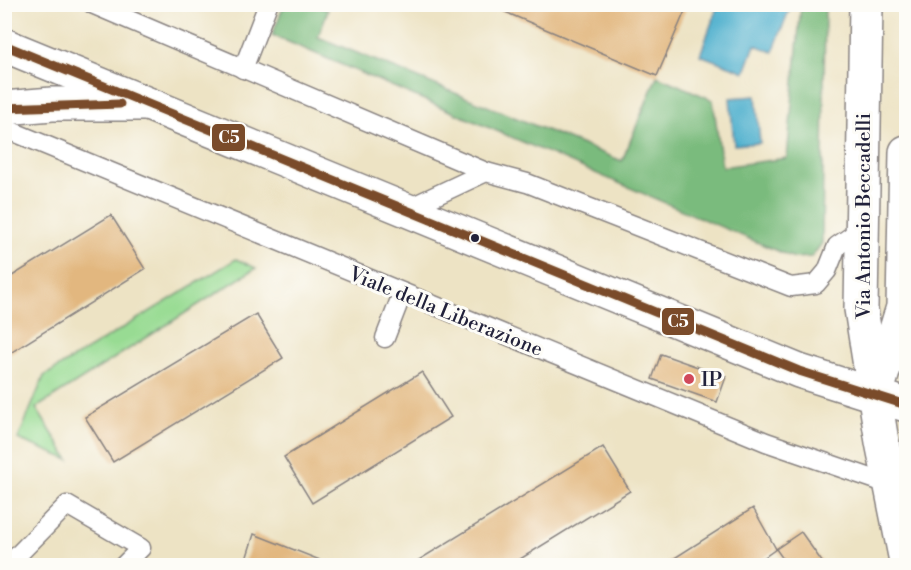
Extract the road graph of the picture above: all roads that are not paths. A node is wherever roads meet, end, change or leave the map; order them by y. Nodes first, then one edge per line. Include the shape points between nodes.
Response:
1 (92, 4) edge
2 (268, 4) edge
3 (866, 4) edge
4 (4, 45) edge
5 (243, 69) junction
6 (147, 104) junction
7 (4, 108) edge
8 (4, 128) edge
9 (906, 152) edge
10 (486, 172) junction
11 (407, 209) junction
12 (860, 230) junction
13 (402, 294) junction
14 (904, 315) edge
15 (385, 338) dead end
16 (876, 395) junction
17 (906, 405) edge
18 (891, 485) junction
19 (906, 561) edge
20 (7, 566) edge
21 (123, 566) edge

1 - 5 lane
2 - 5 lane
3 - 12 main road, Via Antonio Beccadelli
4 - 6 main road
5 - 10 lane
6 - 7 main road
6 - 11 main road
8 - 13 lane, Viale della Liberazione
9 - 14 main road, Via Antonio Beccadelli
10 - 11 lane
10 - 12 lane via 527,183 791,287 816,284 827,272 837,246
11 - 16 main road via 799,371
12 - 16 main road, Via Antonio Beccadelli via 862,326
13 - 15 lane
13 - 18 lane, Viale della Liberazione via 766,442
14 - 16 main road, Via Antonio Beccadelli
16 - 17 main road
16 - 18 main road
18 - 19 main road
20 - 21 lane via 67,505 141,548

